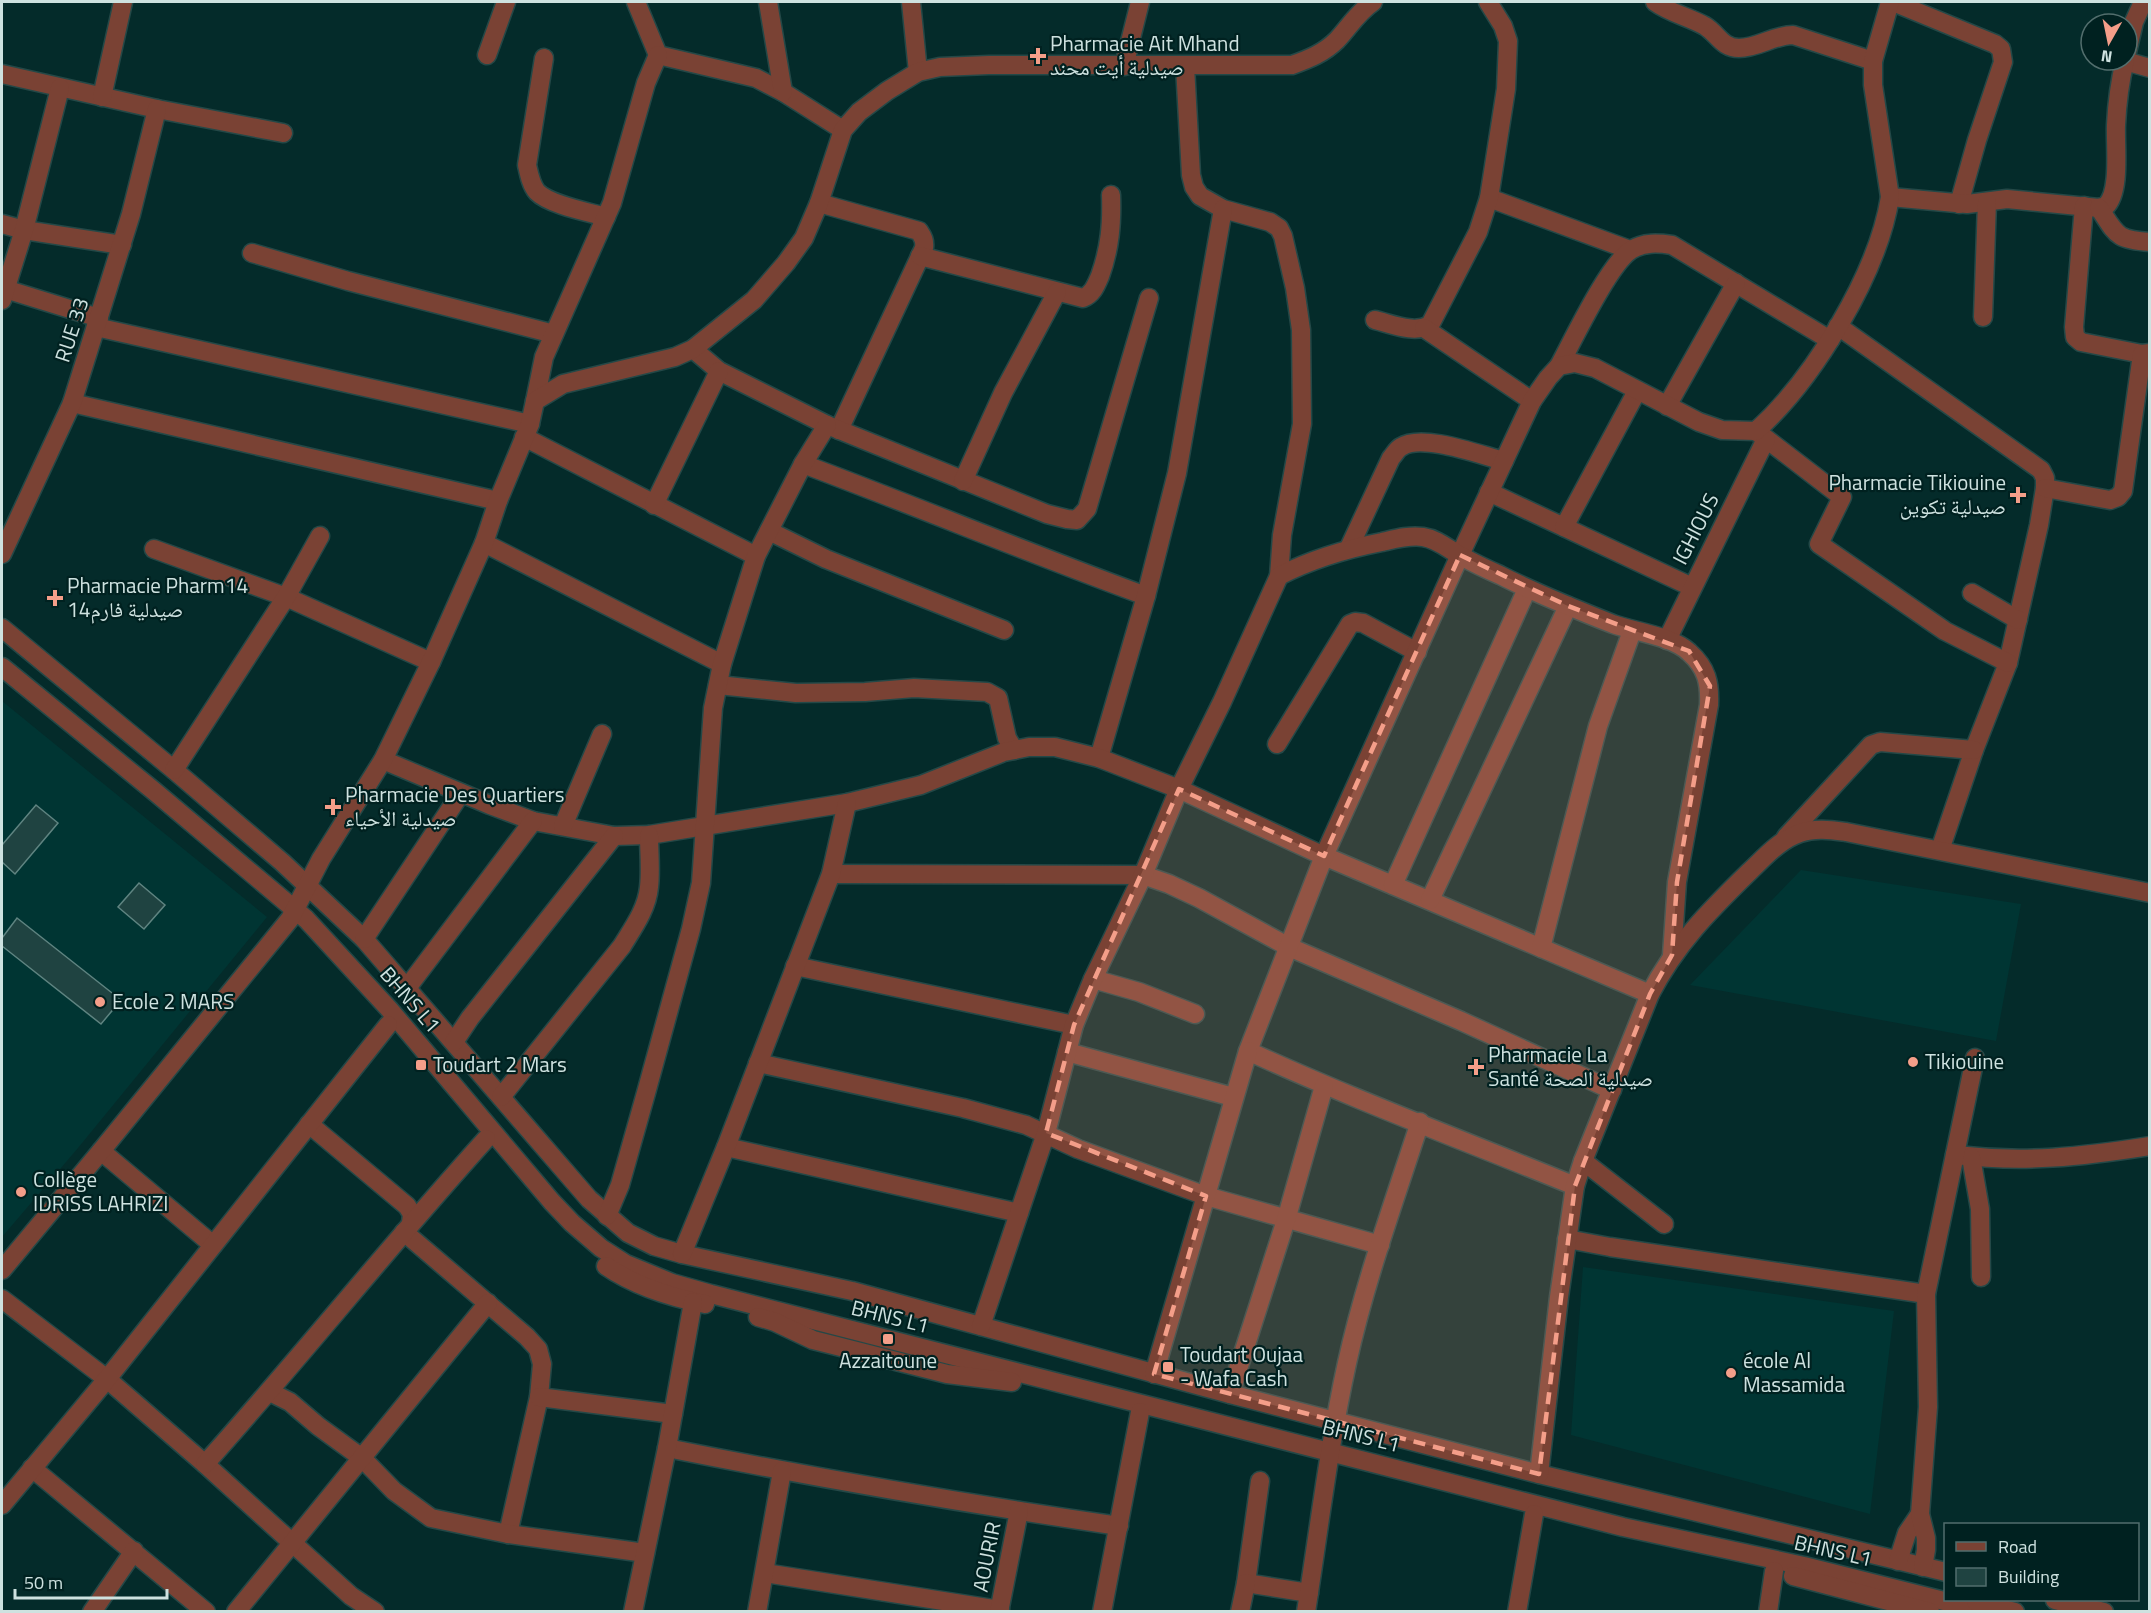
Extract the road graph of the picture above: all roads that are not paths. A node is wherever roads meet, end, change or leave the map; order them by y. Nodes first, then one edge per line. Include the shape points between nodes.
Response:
1 (123, 2) edge
2 (506, 2) edge
3 (636, 2) edge
4 (768, 2) edge
5 (911, 2) edge
6 (1140, 2) edge
7 (1488, 2) edge
8 (1655, 2) edge
9 (1892, 2) edge
10 (1365, 3) edge
11 (487, 55) dead end
12 (658, 55) junction
13 (544, 58) dead end
14 (1873, 61) junction
15 (1124, 66) junction
16 (1185, 66) junction
17 (918, 72) junction
18 (2124, 72) edge
19 (2, 74) edge
20 (60, 88) junction
21 (783, 92) junction
22 (102, 97) junction
23 (157, 110) junction
24 (843, 130) junction
25 (283, 133) dead end
26 (1111, 195) dead end
27 (1890, 197) junction
28 (1489, 198) junction
29 (1987, 202) junction
30 (819, 203) junction
31 (1959, 204) junction
32 (2091, 207) junction
33 (1223, 209) junction
34 (606, 217) junction
35 (2, 224) edge
36 (24, 230) junction
37 (2150, 242) edge
38 (122, 245) junction
39 (1630, 250) junction
40 (252, 253) dead end
41 (920, 256) junction
42 (1736, 283) junction
43 (1057, 292) junction
44 (3, 294) edge
45 (1149, 298) dead end
46 (1983, 316) dead end
47 (1374, 320) dead end
48 (98, 322) junction
49 (1424, 328) junction
50 (1834, 333) junction
51 (554, 334) junction
52 (693, 349) junction
53 (2146, 353) edge
54 (1559, 366) junction
55 (719, 371) junction
56 (1638, 391) junction
57 (535, 401) junction
58 (1532, 401) junction
59 (72, 403) junction
60 (1667, 406) junction
61 (833, 428) junction
62 (527, 430) junction
63 (1761, 435) junction
64 (1504, 461) junction
65 (803, 464) junction
66 (963, 481) junction
67 (2045, 488) junction
68 (1489, 492) junction
69 (498, 501) junction
70 (654, 505) junction
71 (1564, 527) junction
72 (769, 531) junction
73 (320, 536) dead end
74 (484, 543) junction
75 (1349, 548) junction
76 (154, 549) dead end
77 (2, 554) edge
78 (1460, 555) junction
79 (756, 556) junction
80 (1279, 576) junction
81 (1692, 587) junction
82 (1527, 589) junction
83 (1972, 593) dead end
84 (1146, 596) junction
85 (286, 597) junction
86 (1568, 606) junction
87 (2018, 620) junction
88 (2, 628) edge
89 (1004, 630) dead end
90 (1632, 631) junction
91 (1667, 640) junction
92 (1417, 652) junction
93 (2, 660) edge
94 (431, 662) junction
95 (2008, 663) junction
96 (722, 664) junction
97 (2, 666) edge
98 (2, 676) edge
99 (718, 685) junction
100 (602, 734) dead end
101 (1277, 744) dead end
102 (1014, 750) junction
103 (1974, 750) junction
104 (1099, 758) junction
105 (383, 759) junction
106 (174, 770) junction
107 (1179, 789) junction
108 (461, 793) junction
109 (847, 803) junction
110 (533, 821) junction
111 (563, 826) junction
112 (704, 827) junction
113 (649, 835) junction
114 (614, 836) junction
115 (1782, 842) junction
116 (1940, 850) junction
117 (1324, 856) junction
118 (831, 874) junction
119 (1143, 875) junction
120 (1393, 885) junction
121 (2150, 893) edge
122 (1430, 900) junction
123 (298, 903) junction
124 (364, 939) junction
125 (1289, 947) junction
126 (1541, 948) junction
127 (1672, 955) junction
128 (795, 966) junction
129 (1092, 979) junction
130 (407, 988) junction
131 (1650, 994) junction
132 (1195, 1014) dead end
133 (388, 1025) junction
134 (1074, 1025) junction
135 (454, 1042) junction
136 (1248, 1051) junction
137 (1067, 1052) junction
138 (1975, 1058) dead end
139 (758, 1063) junction
140 (1324, 1086) junction
141 (1612, 1090) junction
142 (501, 1097) junction
143 (1233, 1097) junction
144 (1420, 1122) junction
145 (309, 1124) junction
146 (1046, 1133) junction
147 (486, 1139) junction
148 (2150, 1146) edge
149 (726, 1147) junction
150 (101, 1151) junction
151 (1963, 1156) junction
152 (1583, 1161) junction
153 (1575, 1186) junction
154 (1206, 1196) junction
155 (1019, 1213) junction
156 (608, 1216) junction
157 (1286, 1220) junction
158 (1664, 1224) dead end
159 (407, 1227) junction
160 (1566, 1239) junction
161 (213, 1245) junction
162 (1380, 1245) junction
163 (682, 1254) junction
164 (2, 1270) edge
165 (1981, 1277) dead end
166 (1926, 1294) junction
167 (2, 1299) edge
168 (693, 1302) junction
169 (488, 1304) junction
170 (981, 1326) junction
171 (1155, 1374) junction
172 (107, 1379) junction
173 (270, 1392) junction
174 (1230, 1394) junction
175 (539, 1397) junction
176 (1140, 1412) junction
177 (673, 1414) junction
178 (1335, 1421) junction
179 (667, 1448) junction
180 (1331, 1451) junction
181 (362, 1458) junction
182 (205, 1464) junction
183 (32, 1468) junction
184 (782, 1471) junction
185 (1539, 1474) junction
186 (1260, 1481) dead end
187 (2, 1505) edge
188 (1019, 1511) junction
189 (1534, 1514) junction
190 (1920, 1514) junction
191 (1119, 1526) junction
192 (508, 1534) junction
193 (292, 1541) junction
194 (134, 1551) junction
195 (645, 1553) junction
196 (1898, 1561) junction
197 (1923, 1567) junction
198 (1774, 1571) junction
199 (1944, 1572) edge
200 (765, 1573) junction
201 (1246, 1583) junction
202 (1944, 1595) edge
203 (1944, 1600) edge
204 (1948, 1601) edge
205 (1972, 1601) edge
206 (2063, 1601) edge
207 (1307, 1602) edge
208 (1875, 1605) edge
209 (92, 1611) edge
210 (207, 1611) edge
211 (236, 1611) edge
212 (375, 1611) edge
213 (633, 1611) edge
214 (757, 1611) edge
215 (999, 1611) edge
216 (1102, 1611) edge
217 (1240, 1611) edge
218 (1517, 1611) edge
219 (1768, 1611) edge
220 (1930, 1611) edge
221 (1989, 1611) edge
222 (2015, 1611) edge
223 (2104, 1611) edge

1 - 22 street
2 - 11 street
3 - 12 street
4 - 21 street
5 - 17 street
6 - 15 street
7 - 28 street via 1508,41 1506,89
8 - 14 street via 1706,27 1730,47 1741,48 1793,35
9 - 14 street
9 - 31 street via 2001,49 2003,62
10 - 16 street via 1336,41 1316,57 1292,65
12 - 21 street via 756,78
12 - 34 street via 646,82
13 - 34 street via 527,165 531,180 537,192 550,200
14 - 27 street
15 - 16 street
15 - 17 street via 988,65
16 - 33 street via 1194,187 1200,196
17 - 24 street via 887,91
18 - 32 street via 2116,124 2113,197 2106,206
19 - 20 street
20 - 22 street
20 - 36 street
21 - 24 street
22 - 23 street
23 - 25 street
23 - 38 street, RUE 33
24 - 30 street
26 - 43 street via 1109,246 1095,287 1083,298
27 - 31 street
27 - 50 street, IGHIOUS via 1876,250
28 - 39 street
28 - 49 street via 1478,232 1435,317
29 - 31 street
29 - 32 street via 2007,199
29 - 46 street
30 - 41 street via 919,231 924,243
30 - 52 street via 804,238 786,263 754,300
32 - 37 street via 2120,238
32 - 53 street via 2074,337 2081,342
33 - 80 street via 1279,228 1295,288 1301,330 1302,424 1282,535
33 - 84 street via 1177,472
34 - 51 street
35 - 36 street
36 - 38 street
36 - 44 street
38 - 48 street, RUE 33
39 - 42 street via 1657,243 1672,245
39 - 54 street via 1601,289
40 - 51 street
41 - 43 street
41 - 61 street
42 - 50 street
42 - 60 street
43 - 66 street via 1003,393
44 - 48 street
45 - 66 street via 1083,516 1077,520 1047,514
47 - 49 street
48 - 59 street, RUE 33
48 - 62 street
49 - 58 street
50 - 63 street, IGHIOUS
50 - 67 street via 2041,470
51 - 57 street via 544,357
52 - 55 street
52 - 57 street via 675,357 563,384
53 - 67 street via 2123,491 2110,500
54 - 56 street via 1575,363 1595,368
54 - 58 street
55 - 61 street
55 - 70 street
56 - 60 street
56 - 71 street
57 - 62 street
58 - 64 street
59 - 69 street
59 - 77 street, RUE 33
60 - 63 street via 1722,430
61 - 65 street
61 - 66 street
62 - 69 street
62 - 70 street
63 - 81 street, IGHIOUS
63 - 95 street via 1842,497 1819,544 1946,631
64 - 68 street
64 - 75 street via 1437,444 1401,447 1391,458
65 - 72 street
65 - 84 street
67 - 87 street
68 - 71 street
68 - 78 street
69 - 74 street
70 - 79 street
71 - 81 street
72 - 79 street
72 - 89 street via 879,581
73 - 85 street
74 - 94 street
74 - 96 street
75 - 78 street via 1423,537
75 - 80 street
76 - 85 street
78 - 82 street
78 - 92 street
79 - 96 street
80 - 107 street
81 - 91 street, IGHIOUS
82 - 86 street
82 - 120 street
83 - 87 street
84 - 104 street
85 - 94 street
85 - 106 street
86 - 90 street
86 - 122 street
87 - 95 street
88 - 106 street
90 - 91 street
90 - 126 street via 1598,726
91 - 127 street via 1689,651 1704,670 1710,686 1677,882
92 - 101 street via 1363,623 1350,624
92 - 117 street
93 - 123 street, BHNS L1
94 - 105 street
95 - 103 street
96 - 99 street
97 - 123 street, BHNS L1
98 - 123 street
99 - 102 street via 796,693 914,688 987,692 998,698 1007,738
99 - 112 street
100 - 111 street
102 - 104 street via 1055,747
102 - 109 street via 921,785
103 - 115 street via 1880,742 1871,745
103 - 116 street
104 - 107 street
105 - 108 street
105 - 123 street
106 - 123 street
107 - 117 street
107 - 119 street
108 - 110 street
108 - 124 street
109 - 112 street
109 - 118 street
110 - 111 street
110 - 130 street
111 - 114 street
112 - 113 street
112 - 156 street via 701,883 691,929
113 - 114 street
113 - 142 street via 650,887 636,923 622,946
114 - 135 street
115 - 116 street via 1820,829
115 - 127 street via 1700,920
116 - 121 street
117 - 120 street
117 - 125 street
118 - 119 street
118 - 128 street
119 - 125 street via 1199,898
119 - 129 street
120 - 122 street
122 - 126 street
123 - 124 street
123 - 133 street
123 - 150 street
123 - 180 street, BHNS L1 via 579,1226 623,1259 678,1281
124 - 130 street
125 - 136 street
125 - 141 street
126 - 131 street
127 - 131 street
128 - 134 street
128 - 139 street
129 - 132 street
129 - 134 street
130 - 135 street
131 - 141 street
133 - 145 street
133 - 147 street
134 - 137 street
135 - 142 street
136 - 140 street
136 - 143 street
137 - 143 street
137 - 146 street
138 - 151 street
139 - 146 street via 972,1110
139 - 149 street
140 - 144 street
140 - 157 street
141 - 152 street
142 - 156 street
143 - 154 street
144 - 153 street
144 - 162 street
145 - 159 street via 407,1206 412,1214
145 - 161 street
146 - 154 street via 1078,1149
146 - 155 street
147 - 159 street
147 - 168 street via 589,1254 638,1284
148 - 151 street via 2027,1160
149 - 155 street
149 - 163 street
150 - 161 street
150 - 164 street
151 - 165 street via 1980,1209
151 - 166 street
152 - 153 street
152 - 158 street
153 - 160 street
154 - 157 street
154 - 171 street
155 - 170 street
156 - 163 street via 628,1233
157 - 162 street
157 - 174 street
159 - 169 street
159 - 173 street
160 - 166 street
160 - 185 street
161 - 172 street
162 - 178 street via 1347,1360
163 - 170 street via 852,1291
166 - 190 street via 1928,1407
167 - 172 street
168 - 176 street via 752,1314 813,1340 948,1374 1023,1384
168 - 177 street
169 - 175 street via 538,1349 542,1364
169 - 181 street
170 - 171 street
171 - 174 street
172 - 182 street
172 - 183 street
173 - 181 street via 290,1402
173 - 182 street
174 - 178 street
175 - 177 street
175 - 192 street
176 - 180 street
176 - 191 street
177 - 179 street
178 - 180 street
178 - 185 street
179 - 184 street
179 - 195 street
180 - 189 street
180 - 202 street, BHNS L1
180 - 203 street, BHNS L1 via 1623,1527
180 - 207 street
181 - 192 street via 394,1491 431,1518
181 - 193 street
182 - 193 street
183 - 187 street
183 - 194 street
184 - 188 street
184 - 200 street
185 - 196 street
186 - 201 street
188 - 191 street
188 - 215 street, AOURIR
189 - 198 street
189 - 218 street
190 - 196 street via 1907,1533
190 - 197 street via 1926,1538
191 - 216 street
192 - 195 street
193 - 211 street
193 - 212 street via 351,1596
194 - 209 street
194 - 210 street
195 - 213 street
196 - 197 street
197 - 199 street
198 - 208 street
198 - 219 street
200 - 214 street
200 - 215 street
201 - 207 street
201 - 217 street
204 - 221 street, BHNS L1
205 - 222 street
206 - 223 street
208 - 220 street

